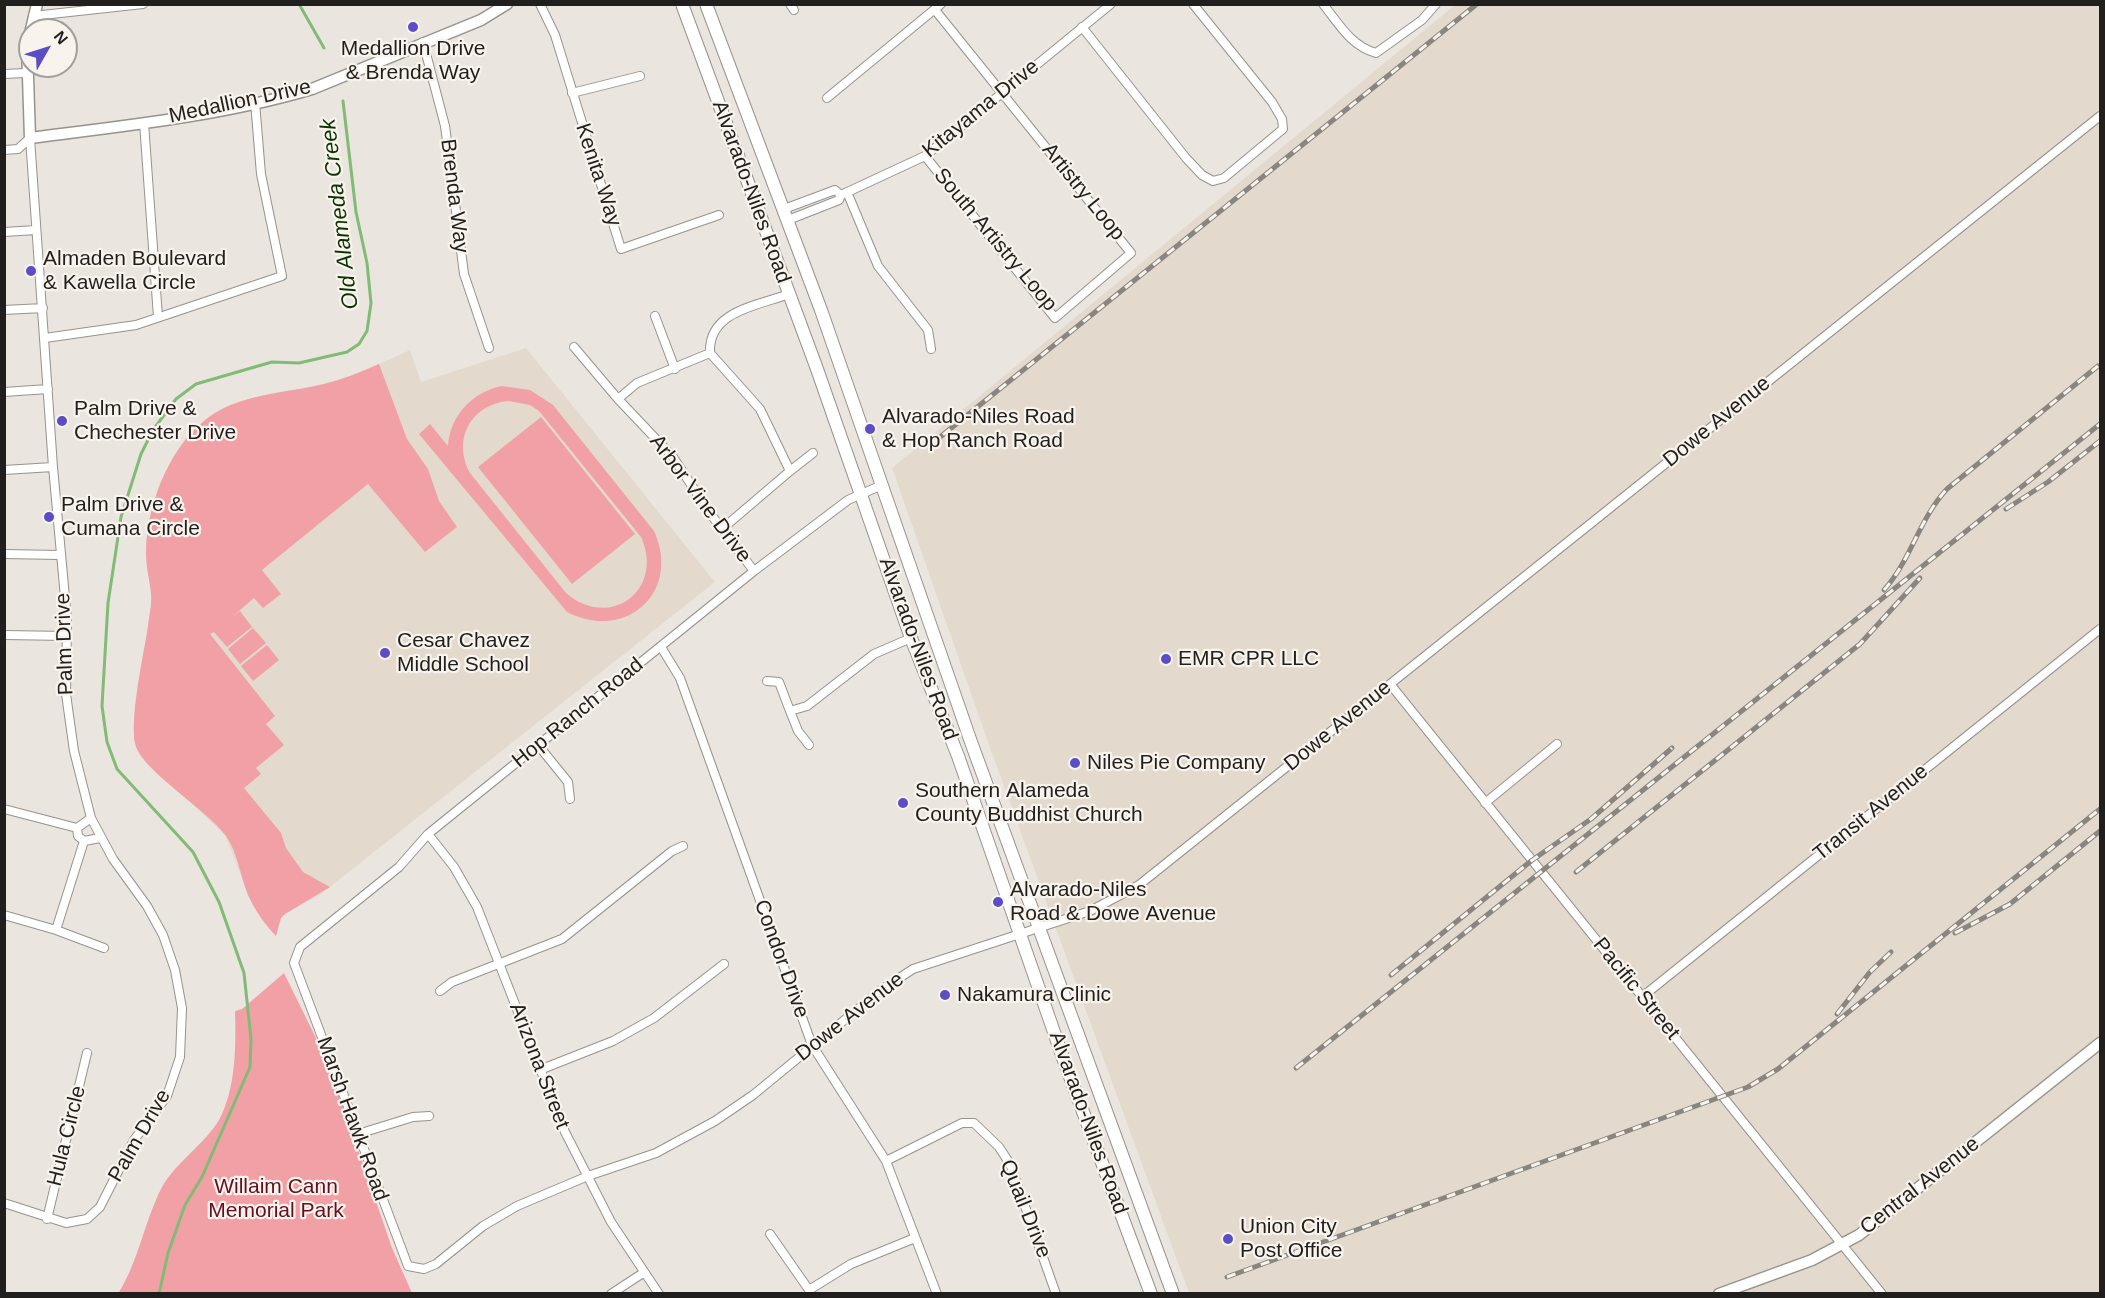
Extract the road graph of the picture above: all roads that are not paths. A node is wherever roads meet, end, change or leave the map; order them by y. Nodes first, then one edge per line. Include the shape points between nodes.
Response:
1 (37, 4) edge
2 (143, 4) edge
3 (507, 4) edge
4 (540, 4) edge
5 (682, 4) edge
6 (706, 4) edge
7 (1111, 4) edge
8 (1193, 4) edge
9 (1323, 4) edge
10 (1436, 4) edge
11 (938, 7) edge
12 (33, 16) joint
13 (1082, 27) junction
14 (423, 42) junction
15 (640, 76) dead end
16 (26, 78) edge
17 (572, 93) junction
18 (1004, 93) junction
19 (826, 98) dead end
20 (255, 102) junction
21 (2100, 116) edge
22 (144, 123) junction
23 (30, 138) junction
24 (4, 150) edge
25 (925, 156) junction
26 (844, 193) junction
27 (719, 215) dead end
28 (786, 215) junction
29 (36, 230) junction
30 (4, 232) edge
31 (1095, 285) joint
32 (789, 294) junction
33 (43, 308) junction
34 (4, 310) edge
35 (655, 316) dead end
36 (158, 317) junction
37 (45, 338) junction
38 (574, 347) dead end
39 (489, 348) dead end
40 (931, 349) dead end
41 (710, 353) junction
42 (675, 369) junction
43 (48, 389) junction
44 (4, 392) edge
45 (618, 399) junction
46 (813, 453) dead end
47 (53, 467) junction
48 (4, 470) edge
49 (790, 471) junction
50 (882, 485) junction
51 (861, 493) junction
52 (722, 529) junction
53 (4, 554) edge
54 (61, 555) junction
55 (754, 571) junction
56 (2100, 629) edge
57 (4, 634) edge
58 (67, 636) junction
59 (911, 638) junction
60 (661, 647) junction
61 (767, 681) dead end
62 (1390, 684) junction
63 (790, 711) junction
64 (1557, 744) dead end
65 (538, 745) junction
66 (809, 745) dead end
67 (570, 799) dead end
68 (1485, 803) junction
69 (4, 809) edge
70 (90, 818) junction
71 (77, 828) junction
72 (428, 834) junction
73 (100, 838) junction
74 (84, 841) junction
75 (683, 846) dead end
76 (4, 915) edge
77 (1039, 927) junction
78 (56, 930) junction
79 (1021, 933) junction
80 (104, 948) dead end
81 (294, 963) joint
82 (499, 964) junction
83 (724, 964) dead end
84 (440, 991) dead end
85 (1641, 997) junction
86 (2100, 1043) edge
87 (812, 1045) junction
88 (87, 1053) dead end
89 (542, 1069) junction
90 (429, 1116) dead end
91 (358, 1134) junction
92 (886, 1161) junction
93 (588, 1176) junction
94 (4, 1203) edge
95 (47, 1219) junction
96 (770, 1234) dead end
97 (915, 1238) junction
98 (1843, 1245) junction
99 (415, 1270) joint
100 (643, 1273) junction
101 (611, 1293) edge
102 (659, 1293) edge
103 (937, 1293) edge
104 (1056, 1293) edge
105 (1151, 1293) edge
106 (1173, 1293) edge
107 (1719, 1293) edge
108 (1882, 1293) edge

1 - 12 street
2 - 12 street
3 - 14 street, Medallion Drive via 481,20
4 - 17 street, Kenita Way via 555,35
5 - 32 main road, Alvarado-Niles Road
6 - 28 main road, Alvarado-Niles Road
7 - 13 street, Kitayama Drive
8 - 13 street via 1282,119 1283,129 1224,178 1213,181 1186,158
9 - 10 street via 1352,41 1361,49 1376,53 1422,20
11 - 18 street
11 - 19 street
13 - 18 street, Kitayama Drive
14 - 20 street, Medallion Drive via 312,89
14 - 39 street, Brenda Way via 445,126 464,274
15 - 17 street
16 - 23 street
17 - 27 street, Kenita Way via 621,249
18 - 25 street, Kitayama Drive
18 - 31 street, Artistry Loop via 1131,253
20 - 22 street, Medallion Drive
20 - 36 street via 261,174 282,276
21 - 62 street, Dowe Avenue
22 - 23 street, Medallion Drive
22 - 36 street
23 - 24 street via 18,149
23 - 29 street, Palm Drive
25 - 26 street, Kitayama Drive
25 - 31 street, South Artistry Loop via 1054,318
26 - 28 street, Kitayama Drive via 839,200
26 - 40 street via 878,266 928,330
28 - 50 main road, Alvarado-Niles Road
29 - 30 street
29 - 33 street, Palm Drive
32 - 41 street via 725,317 712,332
32 - 51 main road, Alvarado-Niles Road
33 - 34 street
33 - 37 street, Palm Drive
35 - 42 street
36 - 37 street via 136,325
37 - 43 street, Palm Drive
38 - 45 street, Arbor Vine Drive
41 - 42 street
41 - 49 street via 760,409
42 - 45 street via 637,383
43 - 44 street
43 - 47 street, Palm Drive
45 - 52 street, Arbor Vine Drive via 673,458
46 - 49 street
47 - 48 street
47 - 54 street, Palm Drive
49 - 52 street
50 - 51 street, Hop Ranch Road
50 - 77 main road, Alvarado-Niles Road
51 - 55 street, Hop Ranch Road
51 - 59 main road, Alvarado-Niles Road
52 - 55 street, Arbor Vine Drive
53 - 54 street
54 - 58 street, Palm Drive
55 - 60 street, Hop Ranch Road
56 - 85 street, Transit Avenue
57 - 58 street
58 - 70 street, Palm Drive via 68,717
59 - 63 street via 874,654 807,706
59 - 79 main road, Alvarado-Niles Road
60 - 65 street, Hop Ranch Road
60 - 87 street, Condor Drive via 680,678
61 - 63 street via 779,682
62 - 68 street, Pacific Street
62 - 77 street, Dowe Avenue via 1139,885 1108,904
63 - 66 street
64 - 68 street
65 - 67 street via 568,782
65 - 72 street, Hop Ranch Road
68 - 85 street, Pacific Street
69 - 71 street
70 - 71 street
70 - 73 street, Palm Drive
71 - 74 street
72 - 81 street, Hop Ranch Road via 399,867 300,946
72 - 82 street, Arizona Street via 454,867 477,907
73 - 74 street
73 - 95 street, Palm Drive via 163,935 182,1008 180,1057 167,1096 134,1140 94,1215 77,1223
74 - 78 street
75 - 82 street via 562,939
76 - 78 street
77 - 79 street, Dowe Avenue
77 - 106 main road, Alvarado-Niles Road
78 - 80 street
79 - 87 street, Dowe Avenue via 913,969
79 - 105 main road, Alvarado-Niles Road
81 - 91 street, Marsh Hawk Road
82 - 84 street via 452,982
82 - 89 street, Arizona Street
83 - 89 street via 654,1018 613,1041
85 - 98 street, Pacific Street
86 - 98 street, Central Avenue
87 - 92 street, Condor Drive
87 - 93 street, Dowe Avenue via 715,1121 656,1153
88 - 95 street, Hula Circle
89 - 93 street, Arizona Street via 565,1132
90 - 91 street
91 - 99 street, Marsh Hawk Road via 403,1257
92 - 97 street, Condor Drive
92 - 104 street, Quail Drive via 962,1123 974,1123 1010,1164
93 - 99 street, Dowe Avenue via 502,1214 436,1264
93 - 100 street, Arizona Street
94 - 95 street, Palm Drive
96 - 97 street via 809,1290 851,1264
97 - 103 street, Condor Drive
98 - 107 street, Central Avenue
98 - 108 street, Pacific Street
100 - 101 street
100 - 102 street, Arizona Street

